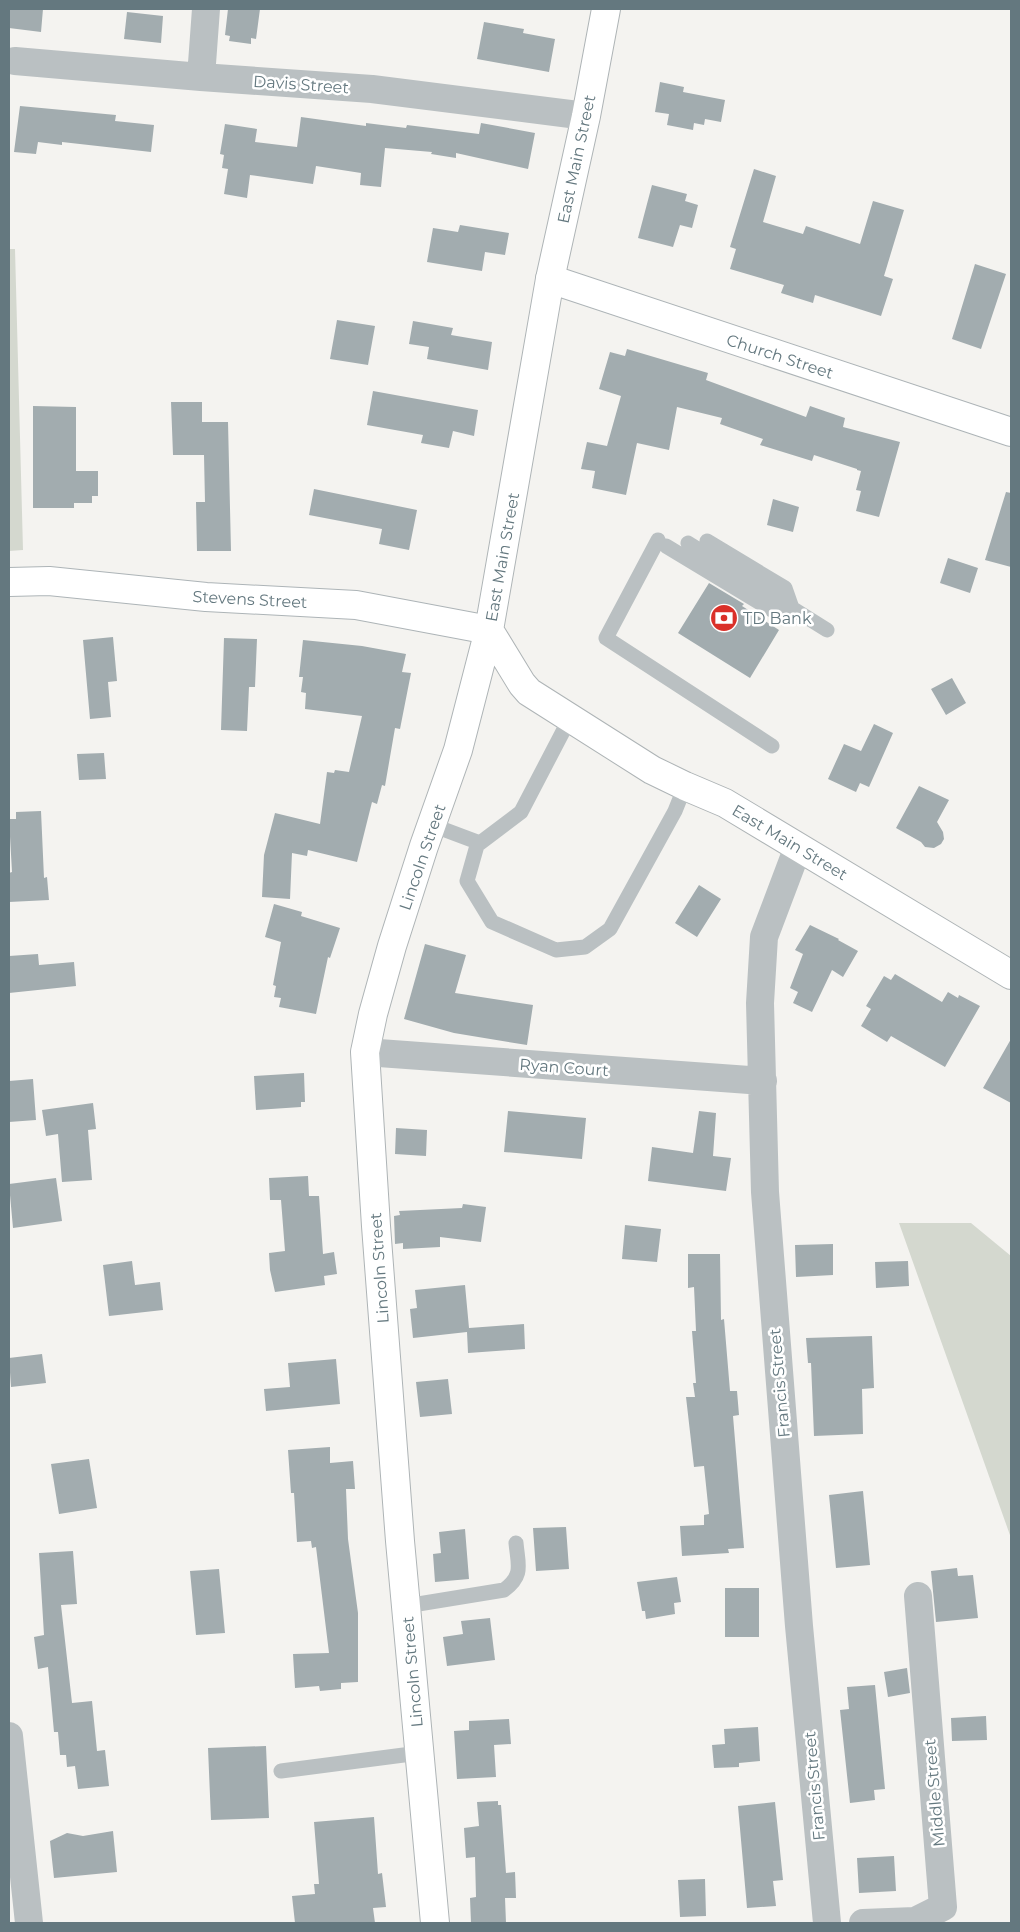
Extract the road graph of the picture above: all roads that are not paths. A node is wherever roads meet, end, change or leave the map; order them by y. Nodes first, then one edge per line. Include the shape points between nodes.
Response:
1 (206, 9) edge
2 (606, 9) edge
3 (15, 61) dead end
4 (201, 77) junction
5 (586, 116) junction
6 (550, 279) junction
7 (1011, 432) edge
8 (707, 540) dead end
9 (688, 543) dead end
10 (9, 582) edge
11 (792, 608) junction
12 (489, 630) junction
13 (827, 630) dead end
14 (570, 718) junction
15 (772, 746) dead end
16 (685, 786) junction
17 (432, 824) junction
18 (478, 842) junction
19 (798, 847) junction
20 (1011, 975) edge
21 (365, 1052) junction
22 (763, 1080) junction
23 (516, 1542) dead end
24 (918, 1596) dead end
25 (406, 1606) junction
26 (9, 1736) edge
27 (420, 1753) junction
28 (281, 1771) dead end
29 (29, 1923) edge
30 (435, 1923) edge
31 (827, 1923) edge
32 (863, 1923) edge

1 - 4 street
2 - 5 main road, East Main Street
3 - 4 street, Davis Street
4 - 5 street, Davis Street via 372,89
5 - 6 main road, East Main Street
6 - 7 main road, Church Street
6 - 12 main road, East Main Street
8 - 11 lane via 785,588
9 - 11 lane
10 - 12 main road, Stevens Street via 49,581 206,597 356,605
11 - 13 lane
11 - 15 lane via 772,610 662,543 606,638
12 - 14 main road, East Main Street via 529,692
12 - 17 main road, Lincoln Street via 458,750
14 - 16 main road, East Main Street via 652,770
14 - 18 lane via 521,812
16 - 18 lane via 675,812 610,929 585,947 556,950 492,922 467,881
16 - 19 main road, East Main Street via 724,803
17 - 18 lane
17 - 21 main road, Lincoln Street via 372,1014
19 - 20 main road, East Main Street
19 - 22 street, Francis Street via 764,937 760,1003
21 - 22 street, Ryan Court
21 - 25 main road, Lincoln Street
22 - 31 street, Francis Street via 765,1192 776,1347
23 - 25 lane via 518,1573 515,1582 504,1590
24 - 32 street, Middle Street via 943,1907 915,1921
25 - 27 main road, Lincoln Street
26 - 29 street
27 - 28 lane
27 - 30 main road, Lincoln Street

